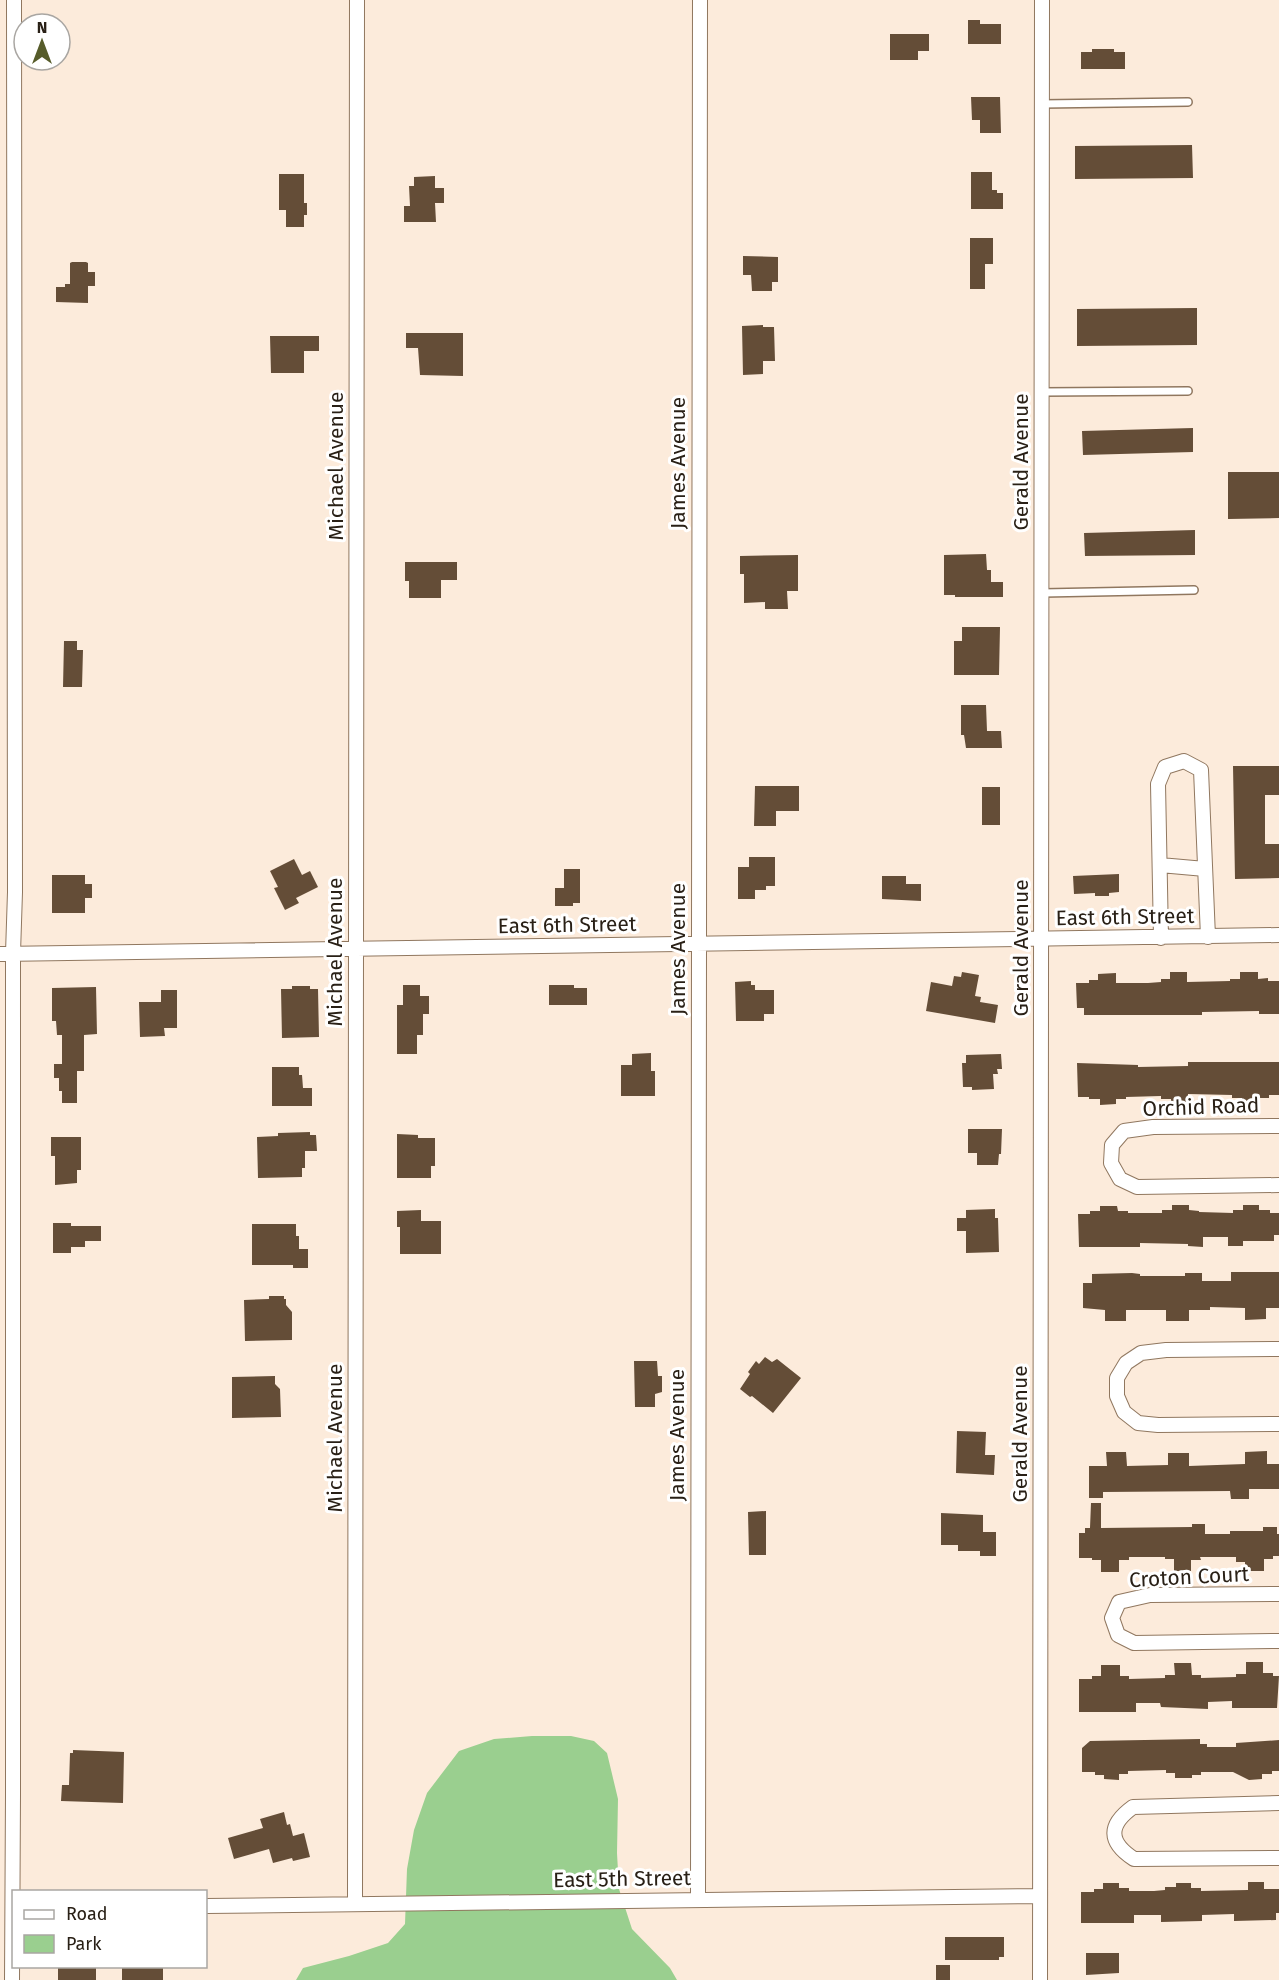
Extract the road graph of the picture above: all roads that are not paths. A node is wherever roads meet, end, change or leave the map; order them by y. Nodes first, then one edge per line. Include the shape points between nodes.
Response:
1 (14, 0) edge
2 (357, 0) edge
3 (700, 0) edge
4 (1042, 0) edge
5 (1188, 102) dead end
6 (1042, 104) junction
7 (1188, 391) dead end
8 (1042, 392) junction
9 (1194, 590) dead end
10 (1043, 593) junction
11 (1160, 865) junction
12 (1205, 869) junction
13 (1279, 935) edge
14 (1208, 937) junction
15 (1161, 938) junction
16 (1042, 939) junction
17 (699, 945) junction
18 (356, 948) junction
19 (6, 953) edge
20 (1279, 1126) edge
21 (1279, 1185) edge
22 (1279, 1348) edge
23 (1279, 1424) edge
24 (1279, 1594) edge
25 (1279, 1641) edge
26 (1279, 1803) edge
27 (1279, 1858) edge
28 (1040, 1896) junction
29 (698, 1899) junction
30 (356, 1904) junction
31 (207, 1906) edge
32 (8, 1908) edge
33 (12, 1980) edge
34 (1040, 1980) edge

1 - 19 street via 15,892
2 - 18 street, Michael Avenue
3 - 17 street, James Avenue
4 - 6 street, Gerald Avenue
5 - 6 lane
6 - 8 street, Gerald Avenue
7 - 8 lane
8 - 10 street, Gerald Avenue
9 - 10 lane
10 - 16 street, Gerald Avenue
11 - 12 street
11 - 12 street via 1158,784 1165,767 1184,761 1201,770
11 - 15 street
12 - 14 street
13 - 14 street, East 6th Street
14 - 15 street, East 6th Street
15 - 16 street, East 6th Street
16 - 17 street, East 6th Street
16 - 28 street, Gerald Avenue
17 - 18 street, East 6th Street
17 - 29 street, James Avenue
18 - 19 street, East 6th Street
18 - 30 street, Michael Avenue
19 - 32 street via 13,1795
20 - 21 street, Orchid Road via 1153,1127 1124,1131 1112,1145 1111,1163 1120,1179 1137,1187
22 - 23 street via 1141,1353 1126,1363 1117,1378 1117,1396 1124,1412 1138,1423
24 - 25 street, Croton Court via 1150,1595 1119,1602 1112,1618 1118,1635 1134,1643
26 - 27 street via 1132,1807 1119,1817 1114,1834 1120,1850 1134,1859
28 - 29 street, East 5th Street
28 - 34 street, Gerald Avenue
29 - 30 street, East 5th Street
30 - 31 street, East 5th Street
32 - 33 street

